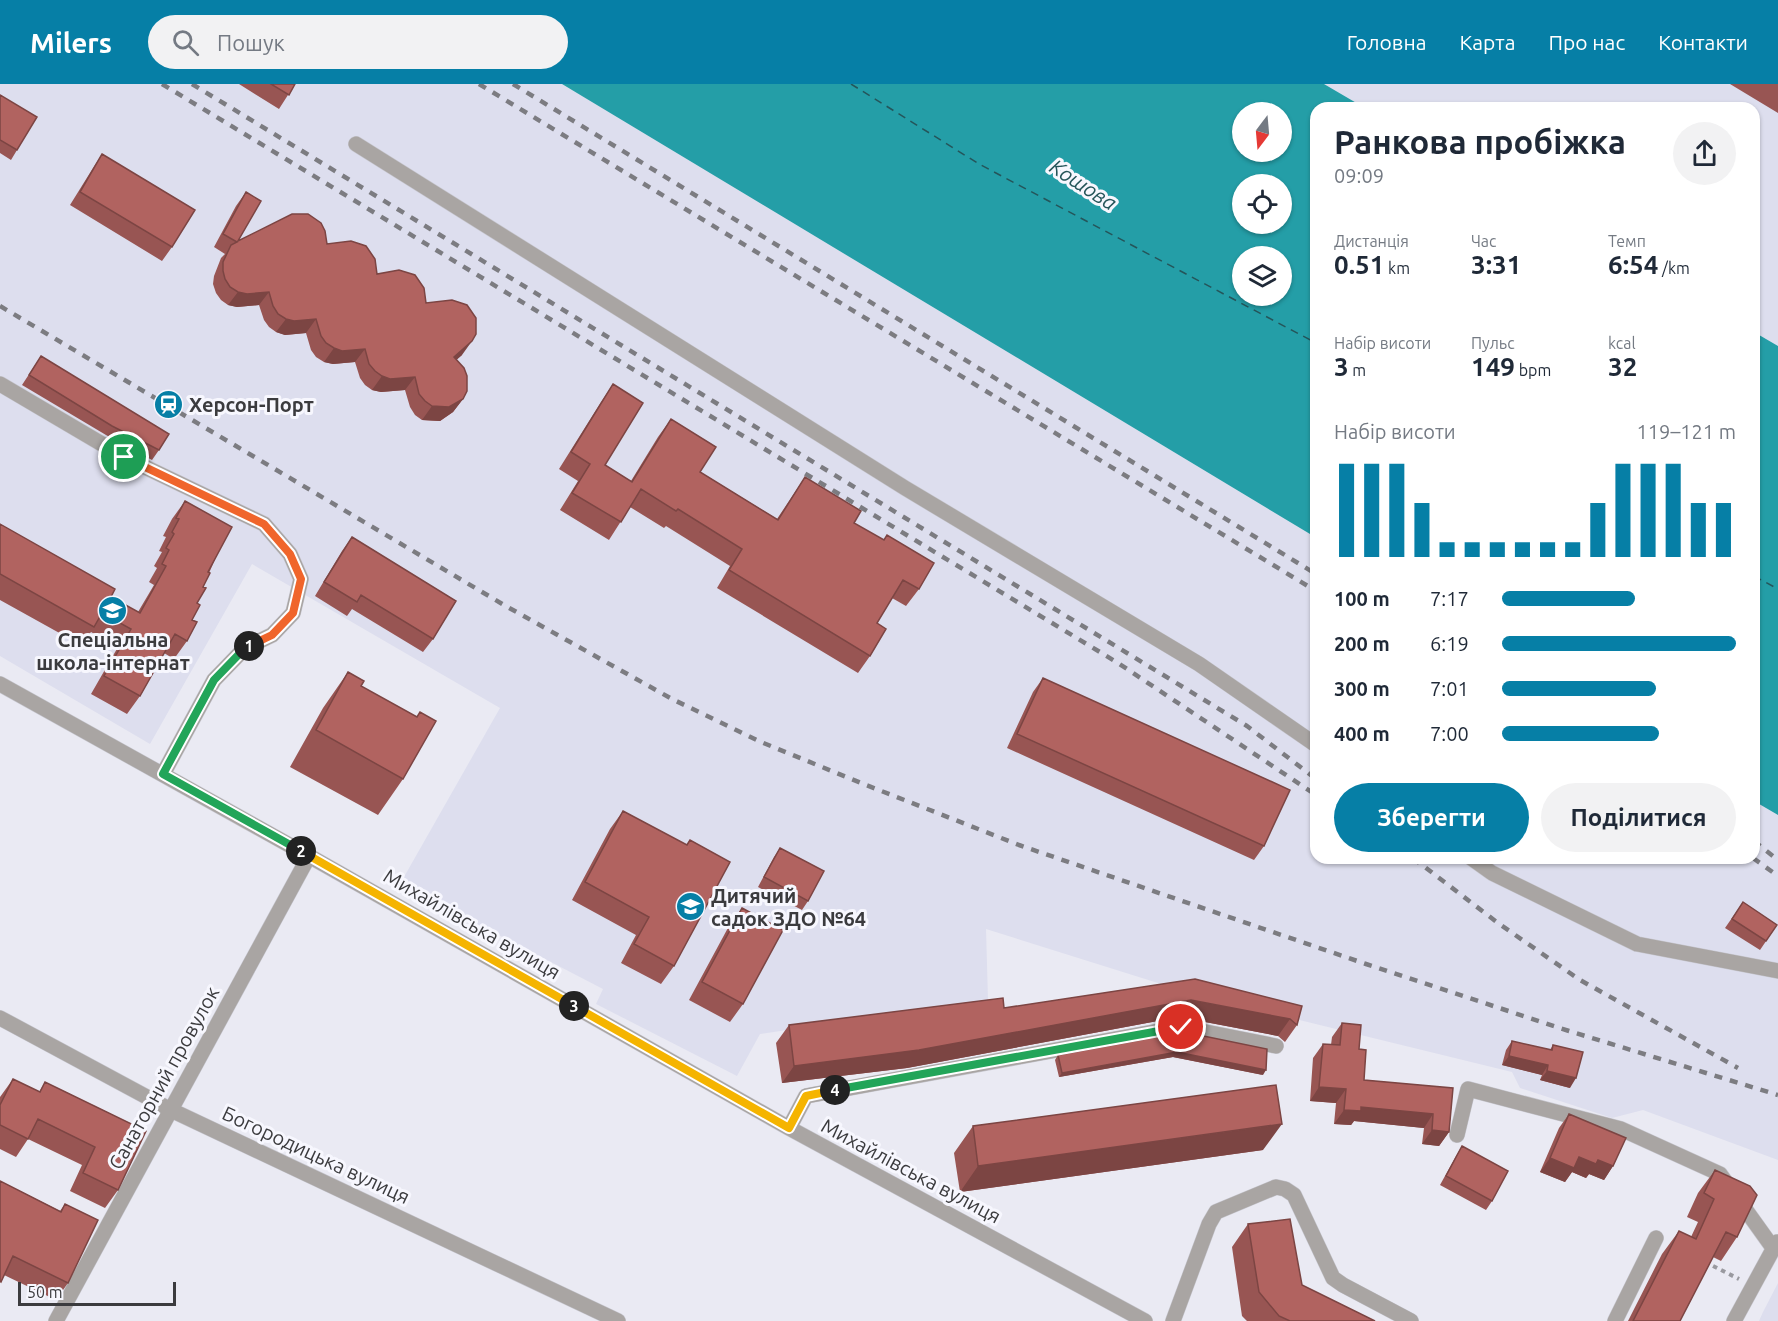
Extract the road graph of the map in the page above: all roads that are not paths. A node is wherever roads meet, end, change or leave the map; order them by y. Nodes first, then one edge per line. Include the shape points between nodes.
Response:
1 (356, 144) dead end
2 (0, 384) edge
3 (0, 684) edge
4 (1310, 741) edge
5 (163, 774) junction
6 (309, 856) junction
7 (1479, 864) edge
8 (1778, 971) edge
9 (0, 1018) edge
10 (1276, 1046) dead end
11 (171, 1110) junction
12 (789, 1128) junction
13 (1457, 1135) dead end
14 (1656, 1238) dead end
15 (1776, 1244) edge
16 (56, 1321) edge
17 (618, 1321) edge
18 (1145, 1321) edge
19 (1173, 1321) edge
20 (1411, 1321) edge
21 (1614, 1321) edge
22 (1734, 1321) edge

1 - 4 street via 905,488 1199,664
2 - 5 street via 124,457 264,524 290,554 301,579 293,613 272,635 245,648 214,680
3 - 5 street, Михайлівська вулиця
5 - 6 street, Михайлівська вулиця
6 - 11 street, Санаторний провулок
6 - 12 street, Михайлівська вулиця
7 - 8 street via 1637,944
9 - 11 street, Богородицька вулиця
10 - 12 street via 1181,1027 806,1096
11 - 16 street, Санаторний провулок
11 - 17 street, Богородицька вулиця
12 - 18 street, Михайлівська вулиця
13 - 15 street via 1468,1089 1621,1130 1720,1174
14 - 21 street
15 - 22 street
19 - 20 street via 1216,1212 1276,1187 1294,1195 1334,1278

